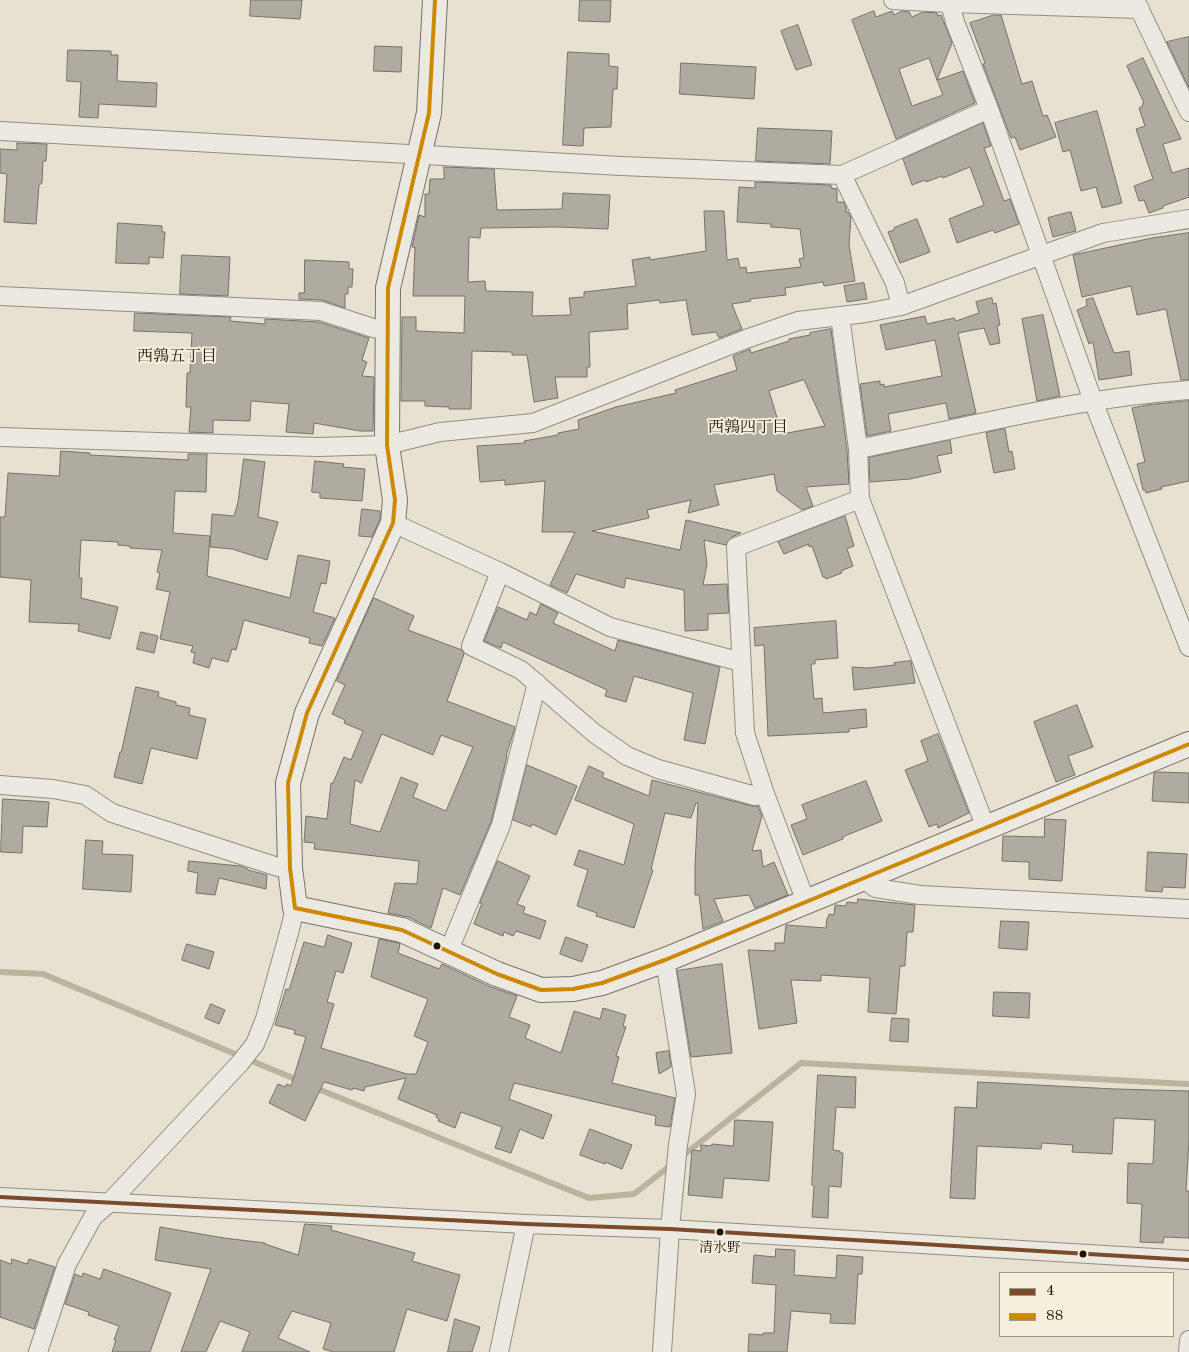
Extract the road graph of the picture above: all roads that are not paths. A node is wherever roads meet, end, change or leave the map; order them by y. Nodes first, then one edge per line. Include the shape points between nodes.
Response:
1 (435, 0) edge
2 (893, 0) edge
3 (949, 2) edge
4 (1138, 4) edge
5 (989, 109) junction
6 (1189, 112) edge
7 (0, 131) edge
8 (420, 154) junction
9 (842, 175) junction
10 (1189, 220) edge
11 (1042, 255) junction
12 (0, 296) edge
13 (901, 306) junction
14 (840, 316) junction
15 (388, 330) junction
16 (1189, 390) edge
17 (1093, 401) junction
18 (0, 437) edge
19 (387, 445) junction
20 (858, 449) junction
21 (860, 499) junction
22 (393, 522) junction
23 (500, 572) junction
24 (1189, 647) edge
25 (741, 662) junction
26 (537, 683) junction
27 (1189, 744) edge
28 (0, 785) edge
29 (765, 794) junction
30 (986, 828) junction
31 (290, 868) junction
32 (863, 879) junction
33 (806, 902) junction
34 (295, 908) junction
35 (1189, 909) edge
36 (449, 950) junction
37 (665, 960) junction
38 (0, 1197) edge
39 (109, 1203) junction
40 (526, 1224) junction
41 (670, 1229) junction
42 (1189, 1260) edge
43 (1189, 1340) edge
44 (38, 1352) edge
45 (499, 1352) edge
46 (662, 1352) edge
47 (1188, 1352) edge

1 - 8 main road via 429,113
2 - 3 street
3 - 4 street
3 - 5 street
4 - 6 street
5 - 9 street
5 - 11 street
7 - 8 street
8 - 9 street
8 - 15 main road via 388,288
9 - 13 street via 895,283
10 - 11 street via 1104,233
11 - 13 street
11 - 17 street
12 - 15 street via 321,311
13 - 14 street
14 - 19 street via 798,321 746,339 533,424 440,432
14 - 20 street
15 - 19 main road
16 - 17 street
17 - 20 street
17 - 24 street
18 - 19 street via 318,447
19 - 22 main road via 395,500
20 - 21 street
21 - 25 street via 736,547
21 - 30 street
22 - 23 street
22 - 31 main road via 307,713 297,746 288,783
23 - 25 street via 610,627
23 - 26 street via 471,646 521,670
25 - 29 street via 745,733
26 - 29 street via 594,733 627,756 658,769 755,796
26 - 36 street via 502,825
27 - 30 main road
28 - 31 street via 85,795 112,813 278,867
29 - 33 street
30 - 32 main road
31 - 34 main road
32 - 33 main road
32 - 35 street via 876,888 920,895
33 - 37 main road
34 - 36 main road via 402,930
34 - 39 street via 265,1019 255,1044
36 - 37 main road via 497,974 541,990 573,989 602,983
37 - 41 street via 686,1094
38 - 39 street
39 - 40 street
39 - 44 street via 92,1217 67,1264
40 - 41 street
40 - 45 street
41 - 42 street
41 - 46 street
43 - 47 street

